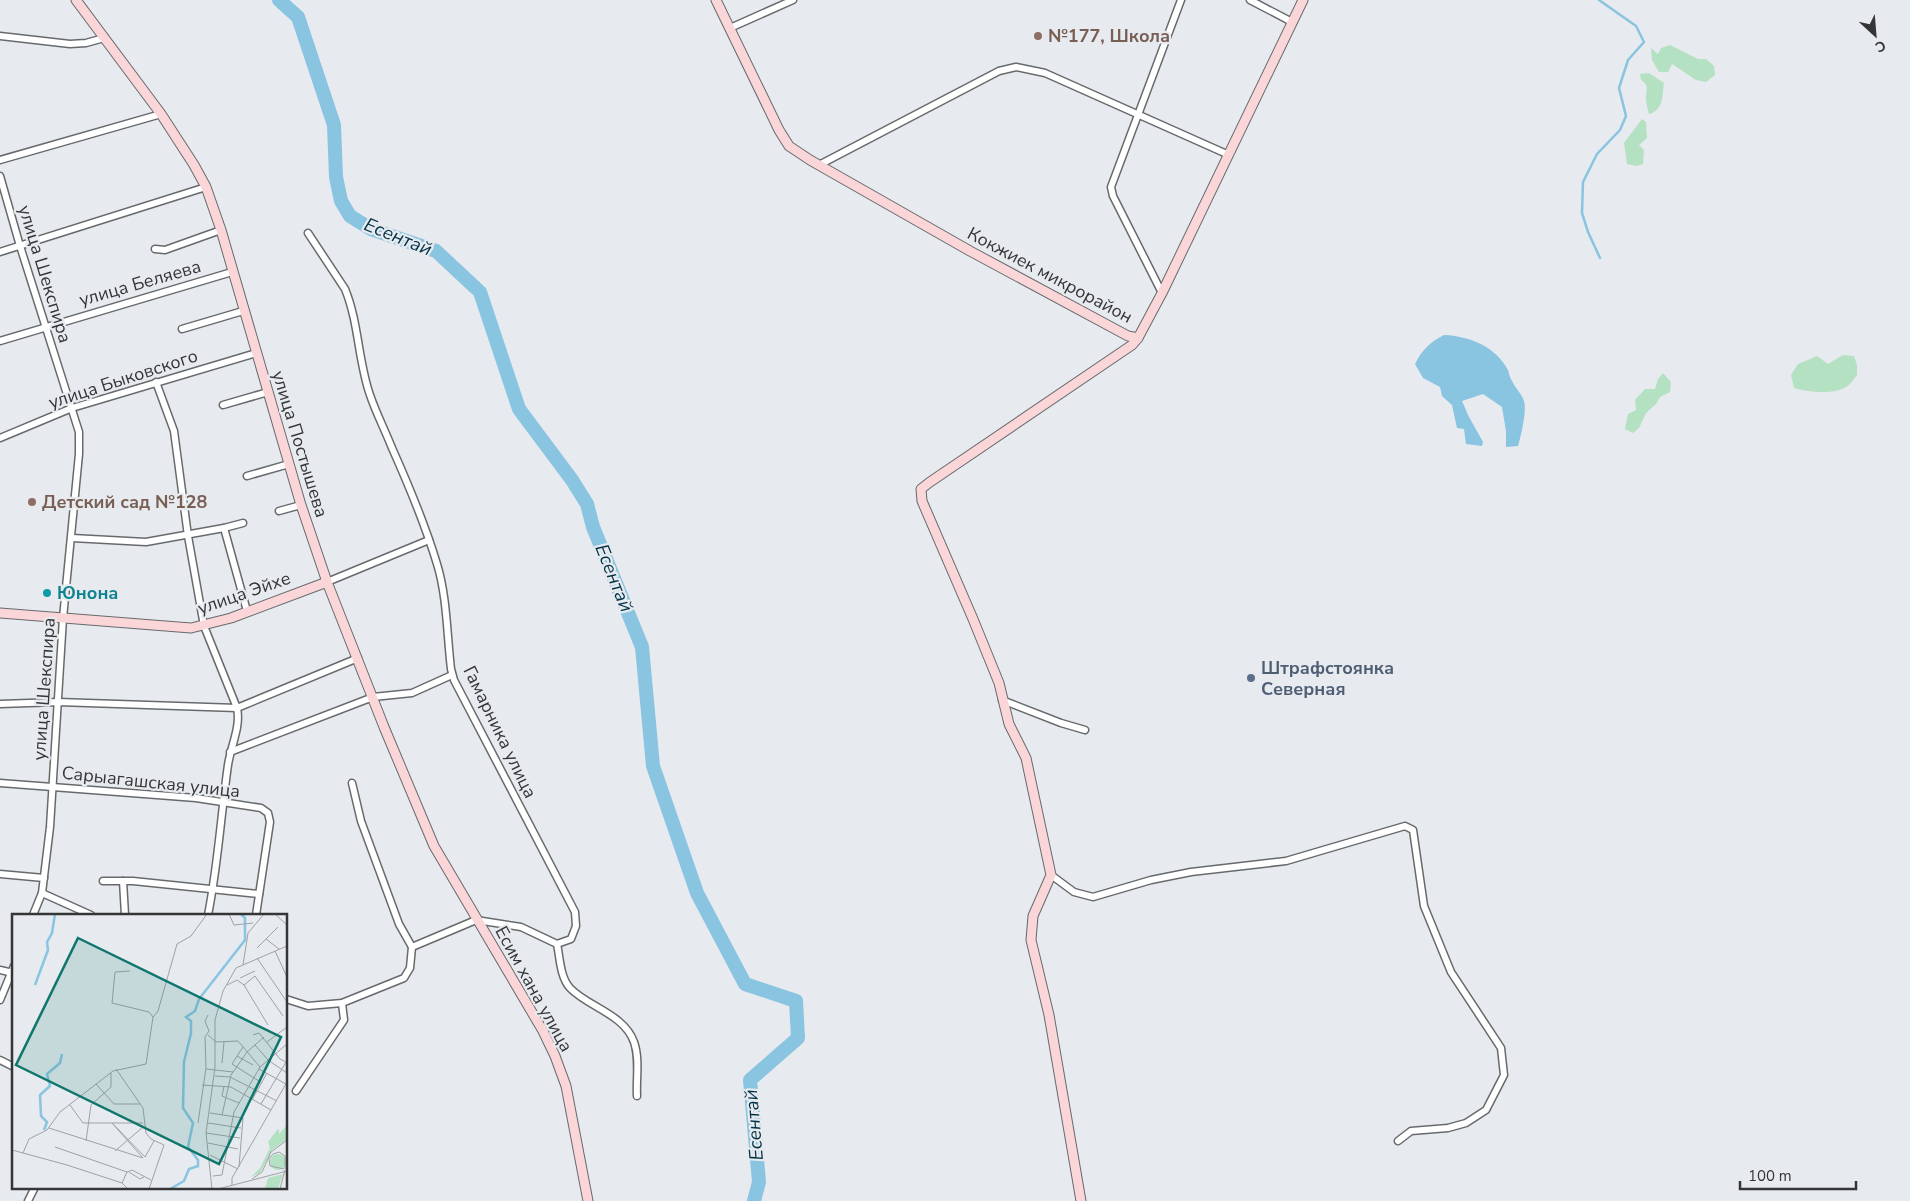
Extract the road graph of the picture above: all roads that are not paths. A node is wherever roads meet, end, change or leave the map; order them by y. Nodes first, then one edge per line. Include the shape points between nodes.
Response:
1 (76, 0) edge
2 (716, 0) edge
3 (793, 0) edge
4 (1181, 0) edge
5 (1250, 0) edge
6 (1303, 0) edge
7 (1292, 22) junction
8 (730, 28) junction
9 (0, 36) edge
10 (104, 38) junction
11 (161, 114) junction
12 (1138, 114) junction
13 (1229, 156) junction
14 (0, 160) edge
15 (819, 165) junction
16 (0, 176) edge
17 (206, 187) junction
18 (221, 230) junction
19 (308, 233) dead end
20 (20, 246) junction
21 (155, 249) dead end
22 (0, 252) edge
23 (232, 272) junction
24 (1162, 293) junction
25 (244, 311) junction
26 (46, 327) junction
27 (182, 329) dead end
28 (1138, 338) junction
29 (0, 341) edge
30 (256, 353) junction
31 (156, 382) junction
32 (268, 392) junction
33 (223, 405) dead end
34 (72, 408) junction
35 (0, 438) edge
36 (289, 464) junction
37 (247, 476) dead end
38 (301, 505) junction
39 (279, 511) dead end
40 (243, 523) dead end
41 (224, 528) junction
42 (188, 536) junction
43 (72, 538) junction
44 (429, 540) junction
45 (327, 582) junction
46 (247, 611) junction
47 (0, 613) edge
48 (63, 618) junction
49 (204, 626) junction
50 (358, 658) junction
51 (452, 674) junction
52 (373, 697) junction
53 (1002, 700) junction
54 (58, 702) junction
55 (0, 704) edge
56 (237, 710) junction
57 (1086, 730) dead end
58 (230, 752) junction
59 (0, 783) edge
60 (352, 783) dead end
61 (54, 788) junction
62 (222, 804) junction
63 (0, 874) edge
64 (1050, 875) junction
65 (44, 878) junction
66 (103, 881) dead end
67 (123, 881) junction
68 (213, 890) junction
69 (42, 893) junction
70 (260, 894) junction
71 (33, 914) edge
72 (89, 914) edge
73 (125, 914) edge
74 (208, 914) edge
75 (256, 914) edge
76 (474, 916) junction
77 (557, 944) junction
78 (412, 946) junction
79 (12, 973) edge
80 (0, 1000) edge
81 (288, 1000) edge
82 (342, 1002) junction
83 (0, 1060) edge
84 (12, 1065) edge
85 (296, 1091) dead end
86 (637, 1096) dead end
87 (1398, 1141) dead end
88 (34, 1188) edge
89 (28, 1201) edge
90 (588, 1201) edge
91 (1081, 1201) edge

1 - 10 street, улица Постышева
2 - 8 street, Кокжиек микрорайон
3 - 8 street
4 - 12 street
5 - 7 street
6 - 7 street, Кокжиек микрорайон
7 - 13 street, Кокжиек микрорайон
8 - 15 street, Кокжиек микрорайон via 789,146
9 - 10 street via 70,44
10 - 11 street, улица Постышева
11 - 14 street
11 - 17 street, улица Постышева
12 - 13 street
12 - 15 street via 1045,73 1016,66 999,71
12 - 24 street via 1112,187 1113,196
13 - 24 street, Кокжиек микрорайон
15 - 28 street, Кокжиек микрорайон via 970,251 1128,336
16 - 20 street, улица Шекспира
17 - 18 street, улица Постышева
17 - 20 street
18 - 21 street via 165,250
18 - 23 street, улица Постышева
19 - 44 street, Гамарника улица via 345,289 370,395
20 - 22 street
20 - 26 street, улица Шекспира
23 - 25 street, улица Постышева
23 - 26 street, улица Беляева
24 - 28 street, Кокжиек микрорайон
25 - 27 street
25 - 30 street, улица Постышева
26 - 29 street, улица Беляева
26 - 34 street, улица Шекспира
28 - 53 street via 922,489 922,501 999,683
30 - 31 street, улица Быковского
30 - 32 street, улица Постышева
31 - 34 street, улица Быковского
31 - 42 street via 174,431
32 - 33 street
32 - 36 street, улица Постышева
34 - 35 street, улица Быковского
34 - 43 street, улица Шекспира via 79,432
36 - 37 street
36 - 38 street, улица Постышева
38 - 39 street
38 - 45 street, улица Постышева
40 - 41 street
41 - 42 street
41 - 46 street
42 - 43 street via 146,542
42 - 49 street
43 - 48 street, улица Шекспира
44 - 45 street, улица Эйхе
44 - 51 street, Гамарника улица via 443,591
45 - 46 street, улица Эйхе
45 - 50 street, улица Постышева
46 - 49 street, улица Эйхе
47 - 48 street, улица Эйхе
48 - 49 street, улица Эйхе via 191,628
48 - 54 street, улица Шекспира
49 - 56 street
50 - 52 street, улица Постышева
50 - 56 street
51 - 52 street via 412,693
51 - 77 street, Гамарника улица via 575,912 576,926 571,939
52 - 58 street
52 - 76 street, улица Постышева via 426,828
53 - 57 street
53 - 64 street via 1009,724 1026,758
54 - 55 street
54 - 56 street
54 - 61 street, улица Шекспира
56 - 58 street via 240,721
58 - 62 street
59 - 61 street, Сарыагашская улица
60 - 78 street via 360,821 399,924
61 - 62 street, Сарыагашская улица via 196,798
61 - 65 street, улица Шекспира
62 - 68 street
62 - 70 street, Сарыагашская улица via 261,808 268,813 270,822
63 - 65 street
64 - 87 street via 1074,892 1093,897 1191,872 1286,861 1405,826 1413,830 1424,906 1451,972 1501,1048 1504,1075 1486,1110 1466,1123 1411,1131
64 - 91 street via 1033,916 1031,940 1049,1015
65 - 69 street, улица Шекспира
66 - 67 street
67 - 68 street
67 - 73 street
68 - 70 street
68 - 74 street
69 - 71 street, улица Шекспира
69 - 72 street
70 - 75 street
76 - 77 street via 521,927
76 - 78 street
76 - 90 street, Есим хана улица via 543,1030 555,1056 566,1086
77 - 86 street via 563,978 570,988 608,1013 627,1030 634,1042 638,1068
78 - 82 street via 410,968 404,978
79 - 80 street
81 - 82 street via 308,1006
82 - 85 street via 344,1020
83 - 84 street
88 - 89 street

